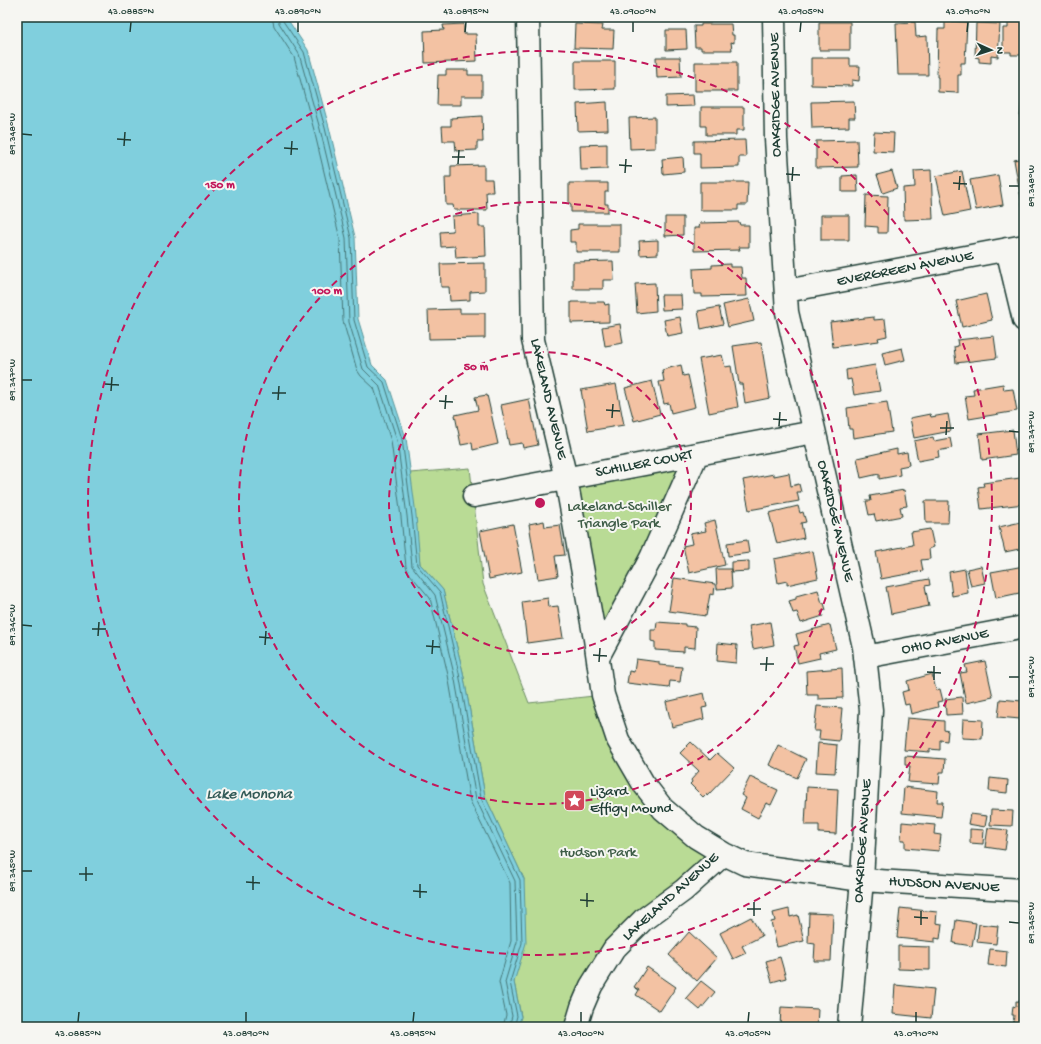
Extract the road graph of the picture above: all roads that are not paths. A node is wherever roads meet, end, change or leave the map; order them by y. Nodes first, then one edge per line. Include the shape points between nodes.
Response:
1 (528, 17) edge
2 (774, 17) edge
3 (1016, 247) edge
4 (786, 291) junction
5 (1024, 320) edge
6 (814, 432) junction
7 (697, 454) junction
8 (566, 479) junction
9 (474, 496) dead end
10 (1024, 627) edge
11 (598, 657) junction
12 (865, 657) junction
13 (724, 854) junction
14 (862, 880) junction
15 (1024, 890) edge
16 (576, 1027) edge
17 (849, 1027) edge

1 - 8 street, LAKELAND AVENUE via 533,340
2 - 4 street, OAKRIDGE AVENUE via 776,139
3 - 4 street, EVERGREEN AVENUE
3 - 5 street
4 - 6 street, OAKRIDGE AVENUE via 787,312
6 - 7 street, SCHILLER COURT
6 - 12 street, OAKRIDGE AVENUE
7 - 8 street, SCHILLER COURT
7 - 11 street via 651,558
8 - 9 street, SCHILLER COURT
8 - 11 street, LAKELAND AVENUE
10 - 12 street, OHIO AVENUE
11 - 13 street, LAKELAND AVENUE via 603,694 618,740 643,783 663,809 696,837
12 - 14 street, OAKRIDGE AVENUE via 871,710
13 - 14 street, HUDSON AVENUE via 745,864
13 - 16 street, LAKELAND AVENUE via 684,890 643,920 614,949 591,986
14 - 15 street, HUDSON AVENUE
14 - 17 street, OAKRIDGE AVENUE

